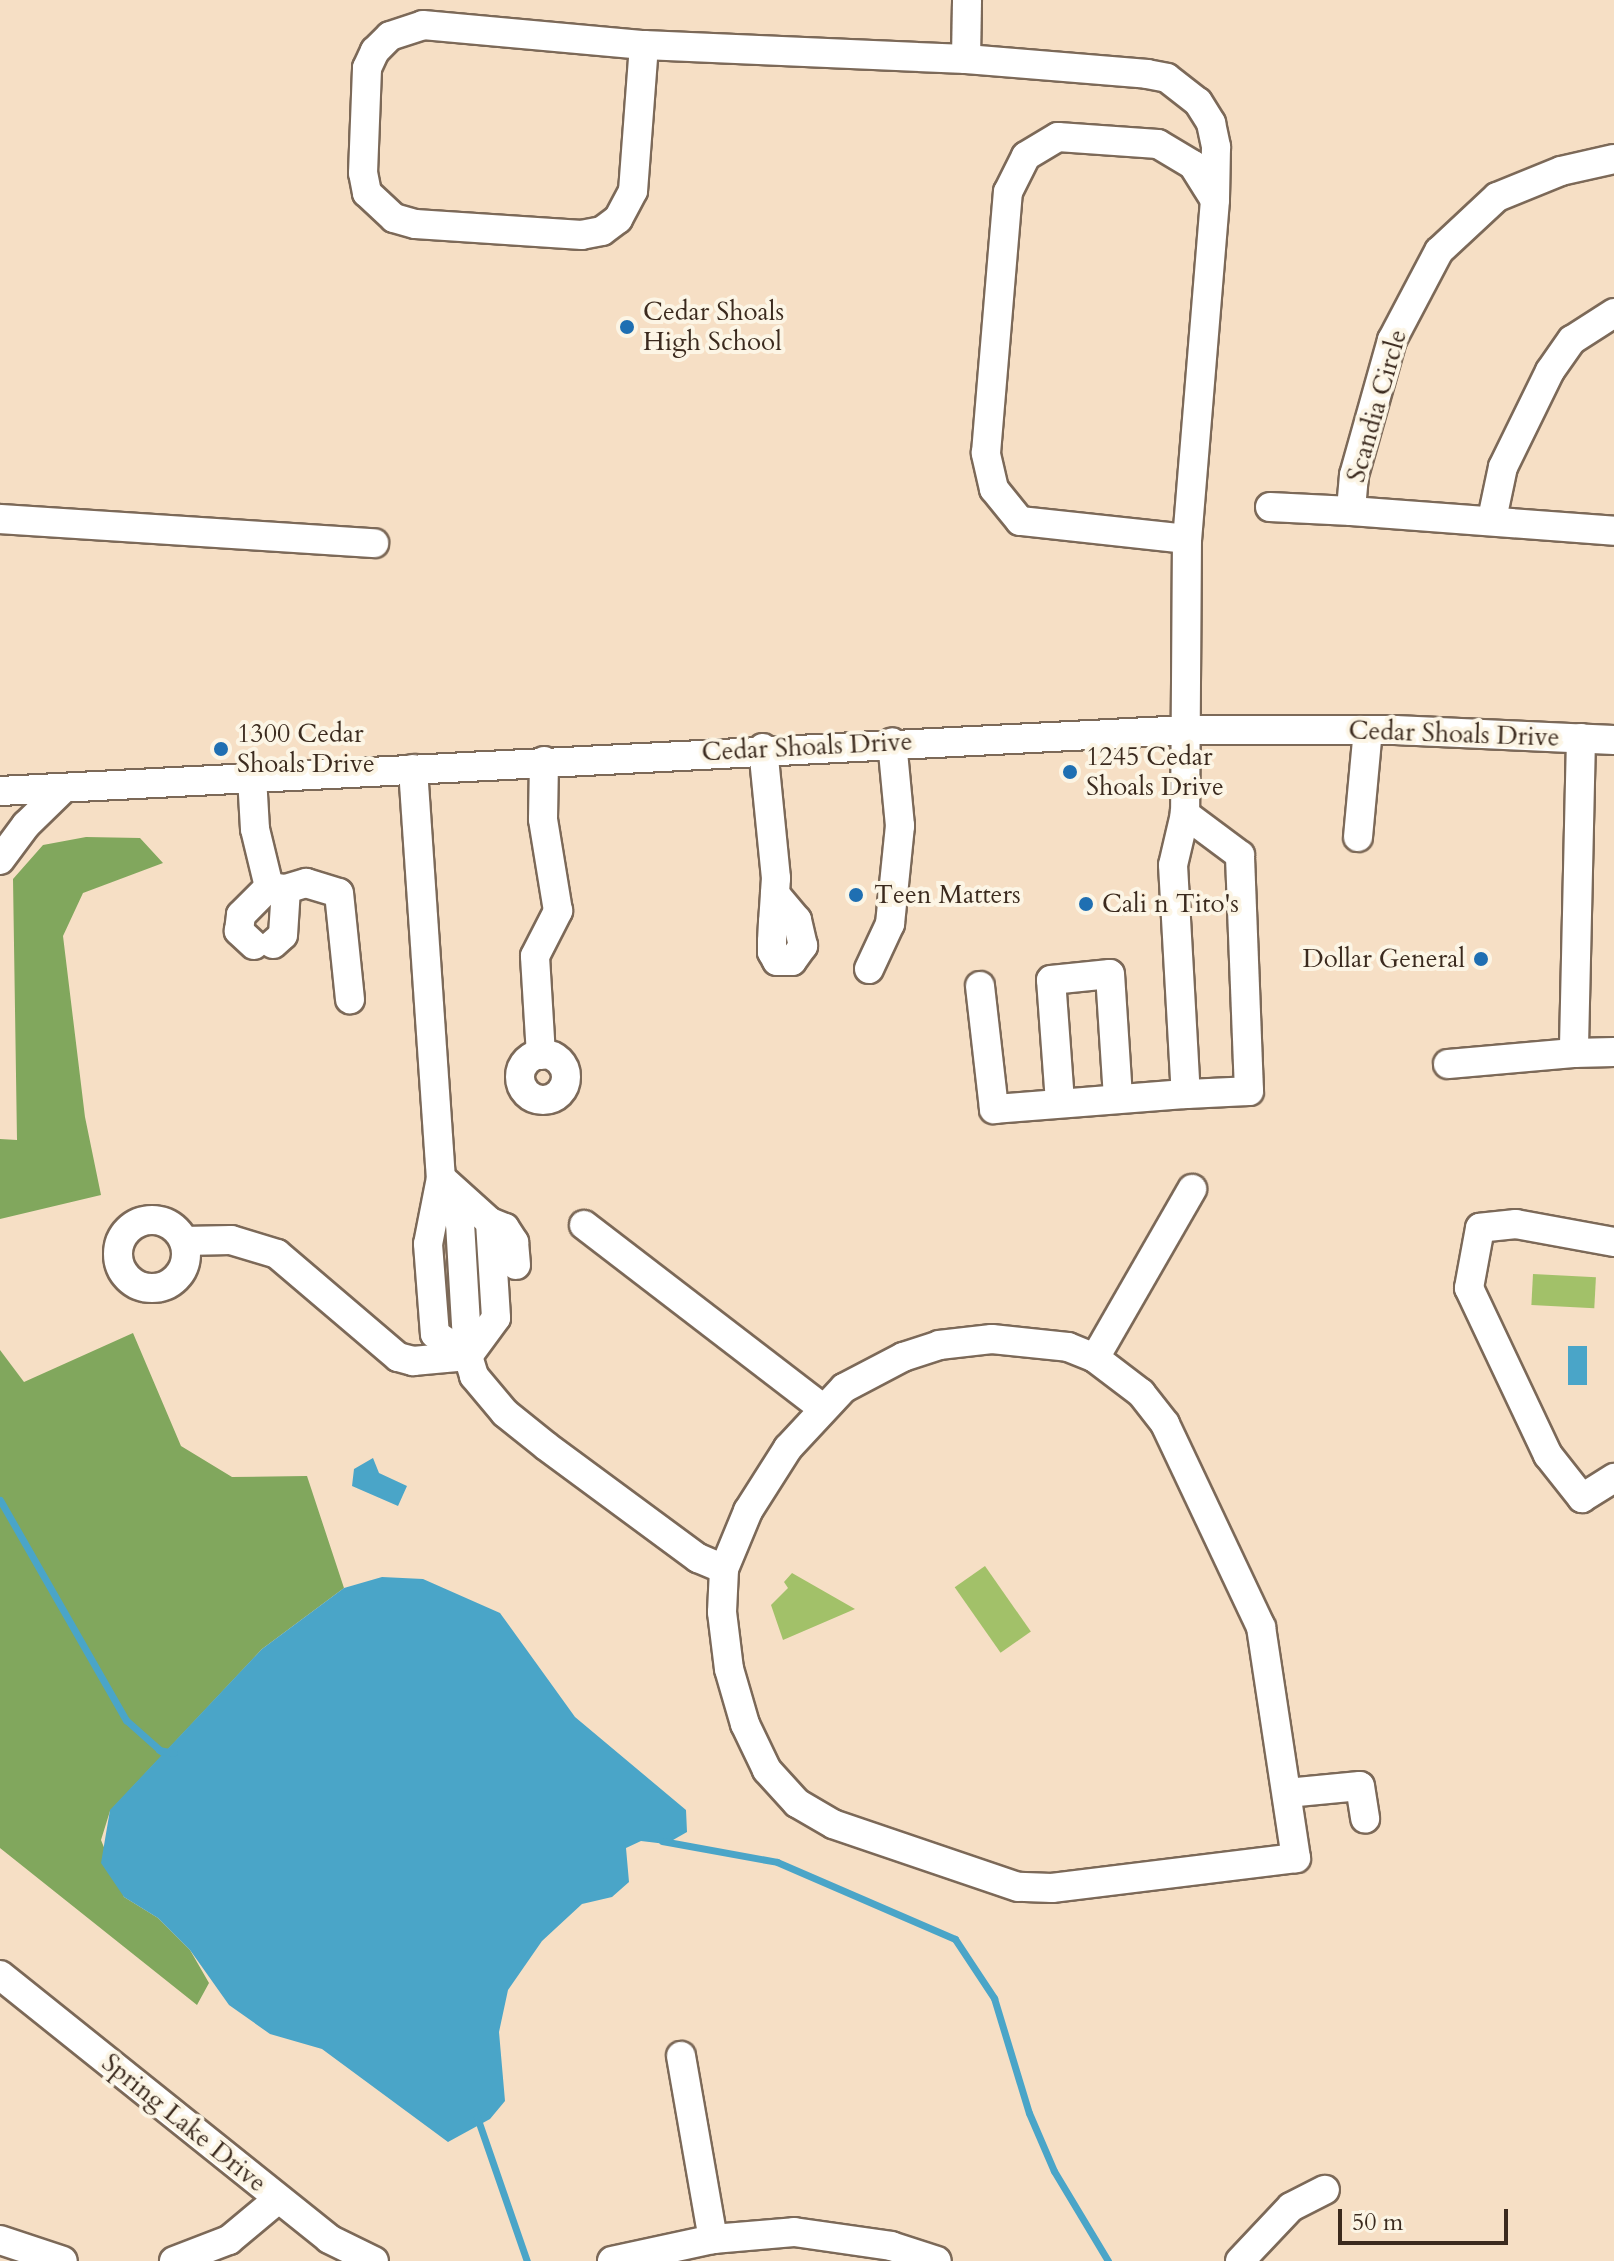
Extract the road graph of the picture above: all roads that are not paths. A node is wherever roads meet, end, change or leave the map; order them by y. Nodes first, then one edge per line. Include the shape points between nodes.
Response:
1 (967, 0) edge
2 (644, 45) junction
3 (966, 59) junction
4 (1614, 159) edge
5 (1215, 200) junction
6 (1614, 313) edge
7 (1270, 507) dead end
8 (1351, 511) junction
9 (0, 519) edge
10 (1492, 519) junction
11 (1614, 531) edge
12 (1187, 539) junction
13 (374, 543) dead end
14 (1189, 730) junction
15 (1368, 730) junction
16 (1581, 738) junction
17 (1614, 740) edge
18 (892, 742) junction
19 (763, 748) junction
20 (544, 761) junction
21 (413, 769) junction
22 (252, 777) junction
23 (64, 788) junction
24 (0, 791) edge
25 (1185, 814) junction
26 (1358, 837) dead end
27 (0, 860) edge
28 (278, 888) junction
29 (775, 894) dead end
30 (869, 969) dead end
31 (980, 986) dead end
32 (350, 999) dead end
33 (1614, 1052) edge
34 (1574, 1053) junction
35 (541, 1055) dead end
36 (1448, 1064) dead end
37 (1186, 1094) junction
38 (1118, 1098) junction
39 (1060, 1102) junction
40 (441, 1178) junction
41 (1192, 1189) dead end
42 (490, 1222) junction
43 (584, 1225) dead end
44 (184, 1241) dead end
45 (1614, 1242) edge
46 (516, 1265) dead end
47 (468, 1356) junction
48 (1095, 1358) junction
49 (821, 1407) junction
50 (1614, 1478) edge
51 (724, 1569) junction
52 (1287, 1793) junction
53 (1365, 1819) dead end
54 (0, 1975) edge
55 (681, 2056) dead end
56 (1325, 2190) dead end
57 (278, 2199) junction
58 (713, 2239) junction
59 (0, 2240) edge
60 (63, 2261) edge
61 (174, 2261) edge
62 (374, 2261) edge
63 (612, 2261) edge
64 (937, 2261) edge
65 (1240, 2261) edge

1 - 3 street
2 - 2 street via 423,25 390,36 375,51 367,80 367,193 394,218 415,224 582,235 618,219 633,191
2 - 3 street
3 - 5 street via 1167,78 1198,102 1211,123
4 - 8 street, Scandia Circle via 1561,171 1497,197 1439,251 1392,340 1354,475
5 - 12 street
5 - 12 street via 1193,165 1158,144 1058,137 1026,156 1008,192 986,453 994,489 1020,521
6 - 10 street via 1572,340 1550,371 1503,467
7 - 8 street
8 - 10 street, Scandia Circle
9 - 13 street
10 - 11 street, Scandia Circle
12 - 14 street
14 - 15 street, Cedar Shoals Drive
14 - 18 street, Cedar Shoals Drive
14 - 25 street
15 - 16 street, Cedar Shoals Drive
15 - 26 street
16 - 17 street, Cedar Shoals Drive
16 - 34 street
18 - 19 street, Cedar Shoals Drive
18 - 30 street via 900,826 890,924
19 - 20 street, Cedar Shoals Drive
19 - 29 street
20 - 21 street, Cedar Shoals Drive
20 - 35 street via 543,819 558,911 535,956
21 - 22 street, Cedar Shoals Drive
21 - 40 street
22 - 23 street, Cedar Shoals Drive
22 - 28 street via 255,829
23 - 24 street, Cedar Shoals Drive
23 - 27 street
25 - 37 street via 1173,865
25 - 37 street via 1240,855 1249,1091
28 - 28 street via 241,915 239,931 264,945 283,935
28 - 32 street via 306,883 339,893
31 - 39 street via 994,1109
33 - 34 street
34 - 36 street
37 - 38 street
38 - 39 street
38 - 39 street via 1110,974 1051,980
40 - 42 street
40 - 47 street via 460,1223
41 - 48 street
42 - 46 street via 505,1228 514,1242
42 - 47 street via 496,1318
43 - 49 street
44 - 47 street via 231,1240 277,1254 398,1357 413,1361
45 - 50 street via 1516,1224 1480,1228 1469,1288 1548,1455 1582,1498
47 - 51 street via 474,1376 505,1413 698,1558
48 - 49 street via 1028,1340 939,1345 872,1369
48 - 52 street via 1141,1393 1165,1424 1251,1603 1266,1646
49 - 51 street via 748,1511
51 - 52 street via 722,1612 729,1669 745,1724 767,1770 787,1792 833,1824 986,1880 1052,1888 1296,1858
52 - 53 street via 1360,1786
54 - 57 street, Spring Lake Drive
55 - 58 street
56 - 65 street via 1291,2207
57 - 61 street via 229,2240
57 - 62 street, Spring Lake Drive via 329,2239
58 - 63 street
58 - 64 street via 794,2232 845,2237
59 - 60 street

